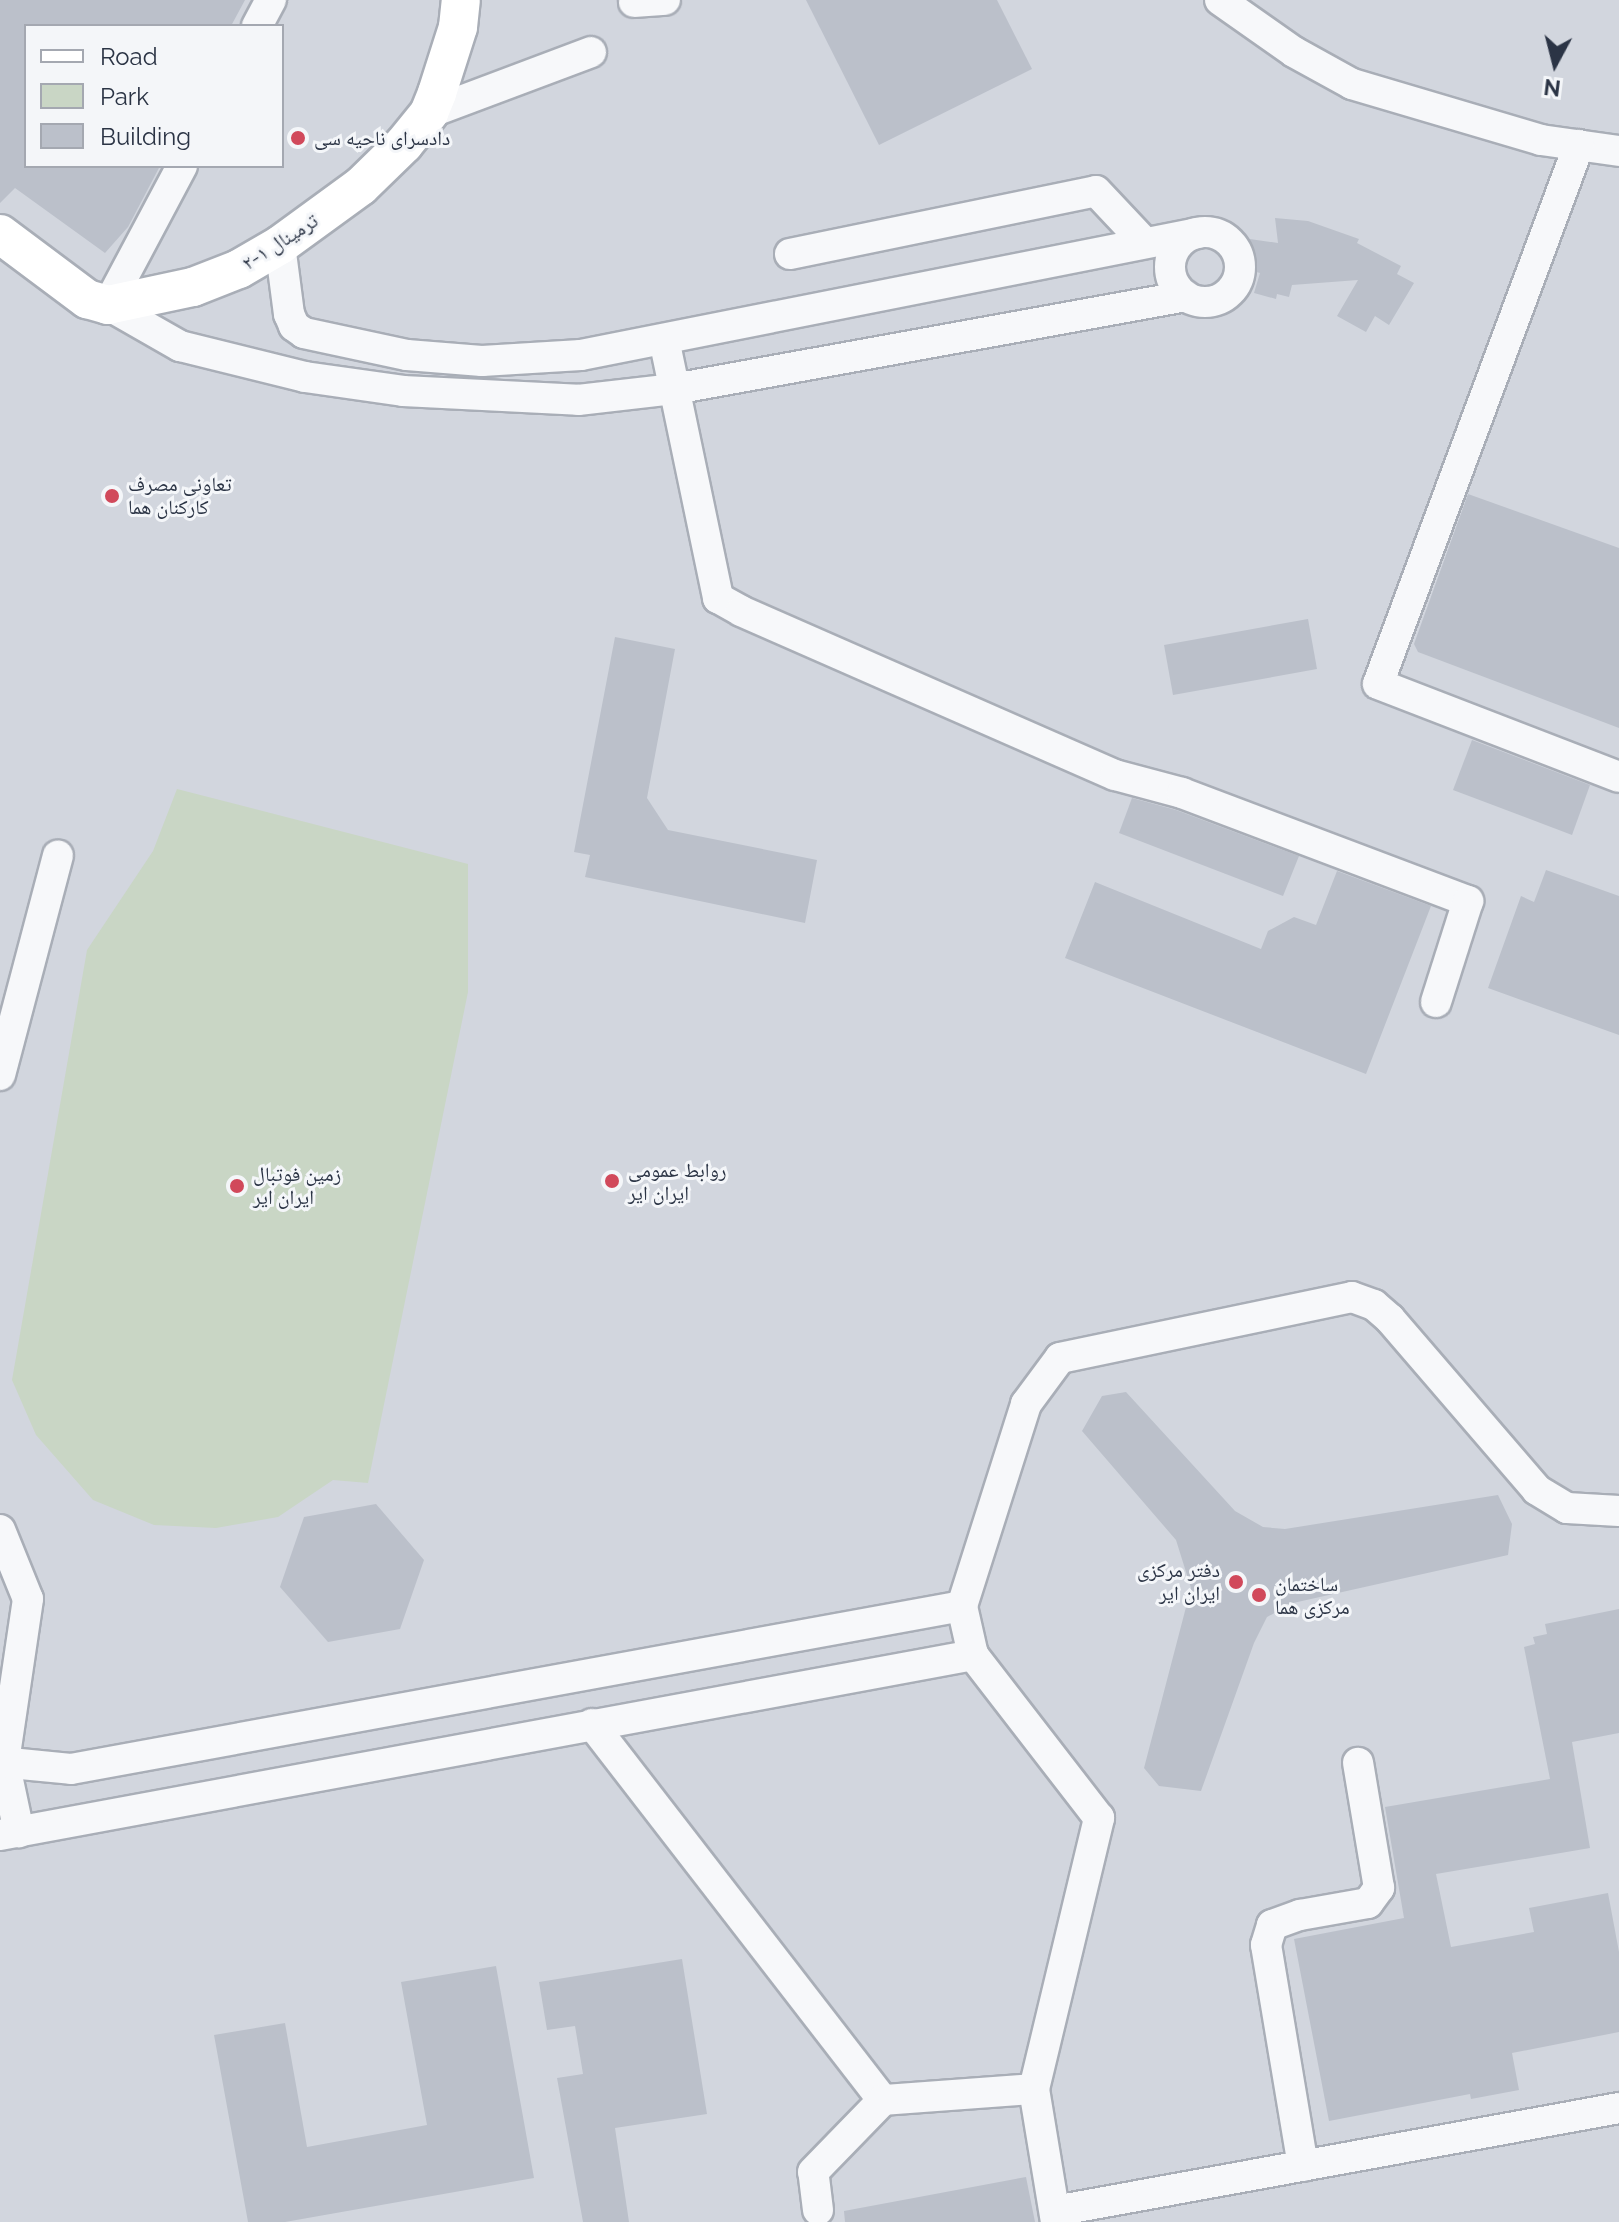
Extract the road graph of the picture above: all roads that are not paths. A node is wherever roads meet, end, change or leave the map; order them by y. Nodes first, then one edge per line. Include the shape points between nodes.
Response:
1 (271, 0) edge
2 (665, 0) edge
3 (1220, 0) edge
4 (634, 2) edge
5 (461, 3) edge
6 (258, 24) edge
7 (591, 52) dead end
8 (429, 113) junction
9 (1579, 145) junction
10 (1619, 151) edge
11 (181, 168) edge
12 (1198, 233) junction
13 (0, 234) edge
14 (1144, 242) junction
15 (280, 245) junction
16 (790, 254) dead end
17 (1186, 296) junction
18 (108, 305) junction
19 (664, 339) junction
20 (674, 389) junction
21 (1619, 777) edge
22 (58, 856) dead end
23 (1436, 1002) dead end
24 (0, 1075) edge
25 (1619, 1511) edge
26 (0, 1530) edge
27 (962, 1606) junction
28 (973, 1655) junction
29 (592, 1724) junction
30 (2, 1761) edge
31 (1358, 1763) dead end
32 (9, 1834) edge
33 (1034, 2089) junction
34 (883, 2100) junction
35 (1619, 2108) edge
36 (1303, 2166) junction
37 (818, 2210) dead end
38 (1056, 2216) edge

1 - 6 street
2 - 4 street
3 - 9 street via 1294,52 1352,84 1541,140
5 - 8 main road, ترمینال ۱-۲
7 - 8 street
8 - 15 main road, ترمینال ۱-۲ via 377,172
9 - 10 street
9 - 21 street via 1378,684
11 - 18 street
12 - 14 street
12 - 17 street via 1176,248 1171,261 1171,275
12 - 17 street via 1224,238 1234,247 1240,273 1226,296 1213,302
13 - 18 main road via 87,299
14 - 16 street via 1096,191
14 - 19 street
15 - 18 main road, ترمینال ۱-۲ via 193,287
15 - 19 street via 289,314 304,333 407,355 482,361 581,355
17 - 20 street
18 - 20 street via 180,346 305,377 480,398 578,400
19 - 20 street
20 - 23 street via 718,598 1115,775 1182,793 1468,901
22 - 24 street
25 - 27 street via 1567,1508 1537,1490 1390,1319 1374,1305 1352,1297 1060,1358 1026,1404
26 - 30 street via 28,1599
27 - 28 street
27 - 30 street via 71,1769
28 - 29 street
28 - 33 street via 1099,1818
29 - 32 street
29 - 34 street
30 - 32 street
31 - 36 street via 1379,1888 1368,1903 1272,1925 1266,1945
33 - 34 street
33 - 38 street
34 - 37 street via 813,2172
35 - 36 street
36 - 38 street

